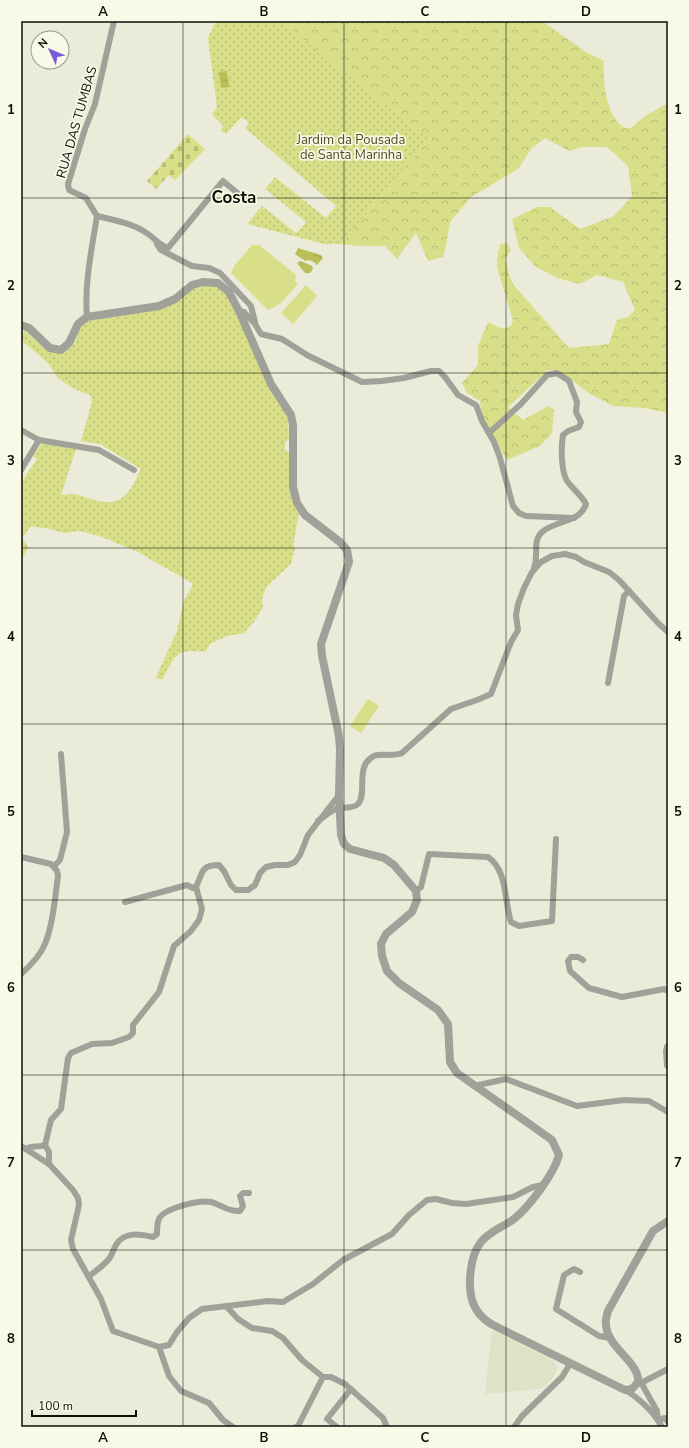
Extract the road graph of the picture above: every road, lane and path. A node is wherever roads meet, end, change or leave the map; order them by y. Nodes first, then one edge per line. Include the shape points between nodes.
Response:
1 (114, 21) edge
2 (242, 197) dead end
3 (97, 216) junction
4 (152, 238) junction
5 (239, 311) junction
6 (87, 317) junction
7 (255, 324) junction
8 (21, 325) edge
9 (21, 430) edge
10 (489, 433) junction
11 (39, 440) junction
12 (21, 470) edge
13 (134, 470) dead end
14 (574, 518) junction
15 (532, 572) junction
16 (629, 591) junction
17 (668, 632) edge
18 (608, 683) dead end
19 (61, 754) dead end
20 (339, 795) junction
21 (340, 808) junction
22 (318, 821) junction
23 (556, 839) dead end
24 (21, 859) edge
25 (54, 866) junction
26 (196, 887) junction
27 (416, 891) junction
28 (125, 902) dead end
29 (583, 960) dead end
30 (21, 974) edge
31 (668, 991) edge
32 (668, 1047) edge
33 (668, 1065) edge
34 (474, 1086) junction
35 (668, 1112) edge
36 (45, 1145) junction
37 (23, 1147) edge
38 (49, 1164) junction
39 (543, 1185) junction
40 (249, 1193) dead end
41 (668, 1221) edge
42 (580, 1272) dead end
43 (89, 1276) junction
44 (226, 1306) junction
45 (610, 1338) junction
46 (159, 1347) junction
47 (570, 1364) junction
48 (668, 1369) edge
49 (323, 1377) junction
50 (638, 1385) junction
51 (351, 1389) junction
52 (658, 1420) junction
53 (668, 1422) edge
54 (233, 1427) edge
55 (297, 1427) edge
56 (337, 1427) edge
57 (387, 1427) edge
58 (514, 1427) edge
59 (662, 1427) edge

1 - 3 street, RUA DAS TUMBAS via 95,104 68,184 71,192 86,198
2 - 4 street via 223,181 168,248 161,246
3 - 4 street via 129,224 146,232
3 - 6 street via 90,257
4 - 7 street via 161,250 192,266 209,268 220,273 251,306
5 - 6 street via 229,292 218,283 203,282 192,285 175,299 159,306
5 - 7 street via 244,312
5 - 20 street via 271,384 291,415 297,503 305,515 347,550 349,562 321,644 339,736
6 - 8 street via 78,324 68,343 61,350 50,348 29,328
7 - 10 street via 261,334 282,339 307,355 362,382 389,380 439,370 458,395 476,405
9 - 11 street
10 - 14 street via 500,458 514,506 519,512 526,516
10 - 14 street via 521,404 547,375 557,373 569,382 581,422 578,427 562,435 561,446 566,480 586,504 584,511
11 - 12 street
11 - 13 street via 99,450
14 - 15 street via 542,532 537,541 536,565
15 - 16 street via 541,562 552,556 565,554 609,572
15 - 21 street via 518,604 518,630 510,642 490,694 451,709 402,753 396,756 378,754 372,757 362,774 359,803 354,807
16 - 17 street
16 - 18 street via 624,596
19 - 25 street via 67,832 60,860
20 - 21 street
20 - 22 street
21 - 22 street
21 - 27 street via 344,844 350,849 384,858 394,865
22 - 26 street via 295,862 266,867 255,885 248,890 236,890 230,886 219,865 210,865 202,871
23 - 27 street via 552,921 519,926 511,922 504,885 495,862 488,857 429,854 421,886
24 - 25 street via 48,862
25 - 30 street via 58,876 50,927 36,958
26 - 28 street via 188,885
26 - 36 street via 202,909 199,920 174,946 159,992 133,1025 132,1033 129,1037 112,1043 92,1044 71,1053 68,1058 61,1109 52,1120
27 - 34 street via 417,900 412,912 386,934 381,944 382,956 387,971 438,1010 448,1024 450,1062 457,1073
29 - 31 street via 571,957 568,961 570,971 589,988 622,997 664,989
32 - 33 street
34 - 35 street via 506,1079 577,1106 624,1100 649,1101
34 - 39 street via 552,1140 559,1155 556,1165
36 - 37 street via 39,1148
36 - 38 street via 49,1152
37 - 38 street
38 - 43 street via 74,1190 78,1198 79,1205 71,1240 73,1249
39 - 44 street via 513,1197 466,1204 427,1200 392,1234 343,1260 313,1284 283,1302 268,1301
39 - 47 street via 524,1210 480,1243 472,1261 470,1287 476,1309 492,1324
40 - 43 street via 240,1196 243,1206 240,1211 229,1211 209,1202 173,1208 158,1219 157,1234 153,1237 139,1233 130,1234 123,1238 117,1243 107,1262
41 - 45 street via 653,1231 608,1311 606,1324
42 - 45 street via 574,1269 564,1275 556,1309 599,1336
43 - 46 street via 101,1298 113,1332
44 - 46 street via 202,1309 189,1318 169,1345
44 - 49 street via 238,1319 252,1328 272,1331 283,1338 302,1360
45 - 50 street via 635,1368
46 - 54 street via 169,1376 181,1391 209,1403
47 - 50 street
47 - 58 street via 562,1377
48 - 50 street
49 - 51 street via 330,1377
49 - 55 street
50 - 52 street via 648,1408
50 - 52 street via 657,1410
51 - 56 street via 327,1419
51 - 57 street via 383,1418
52 - 53 street via 665,1418
52 - 59 street

